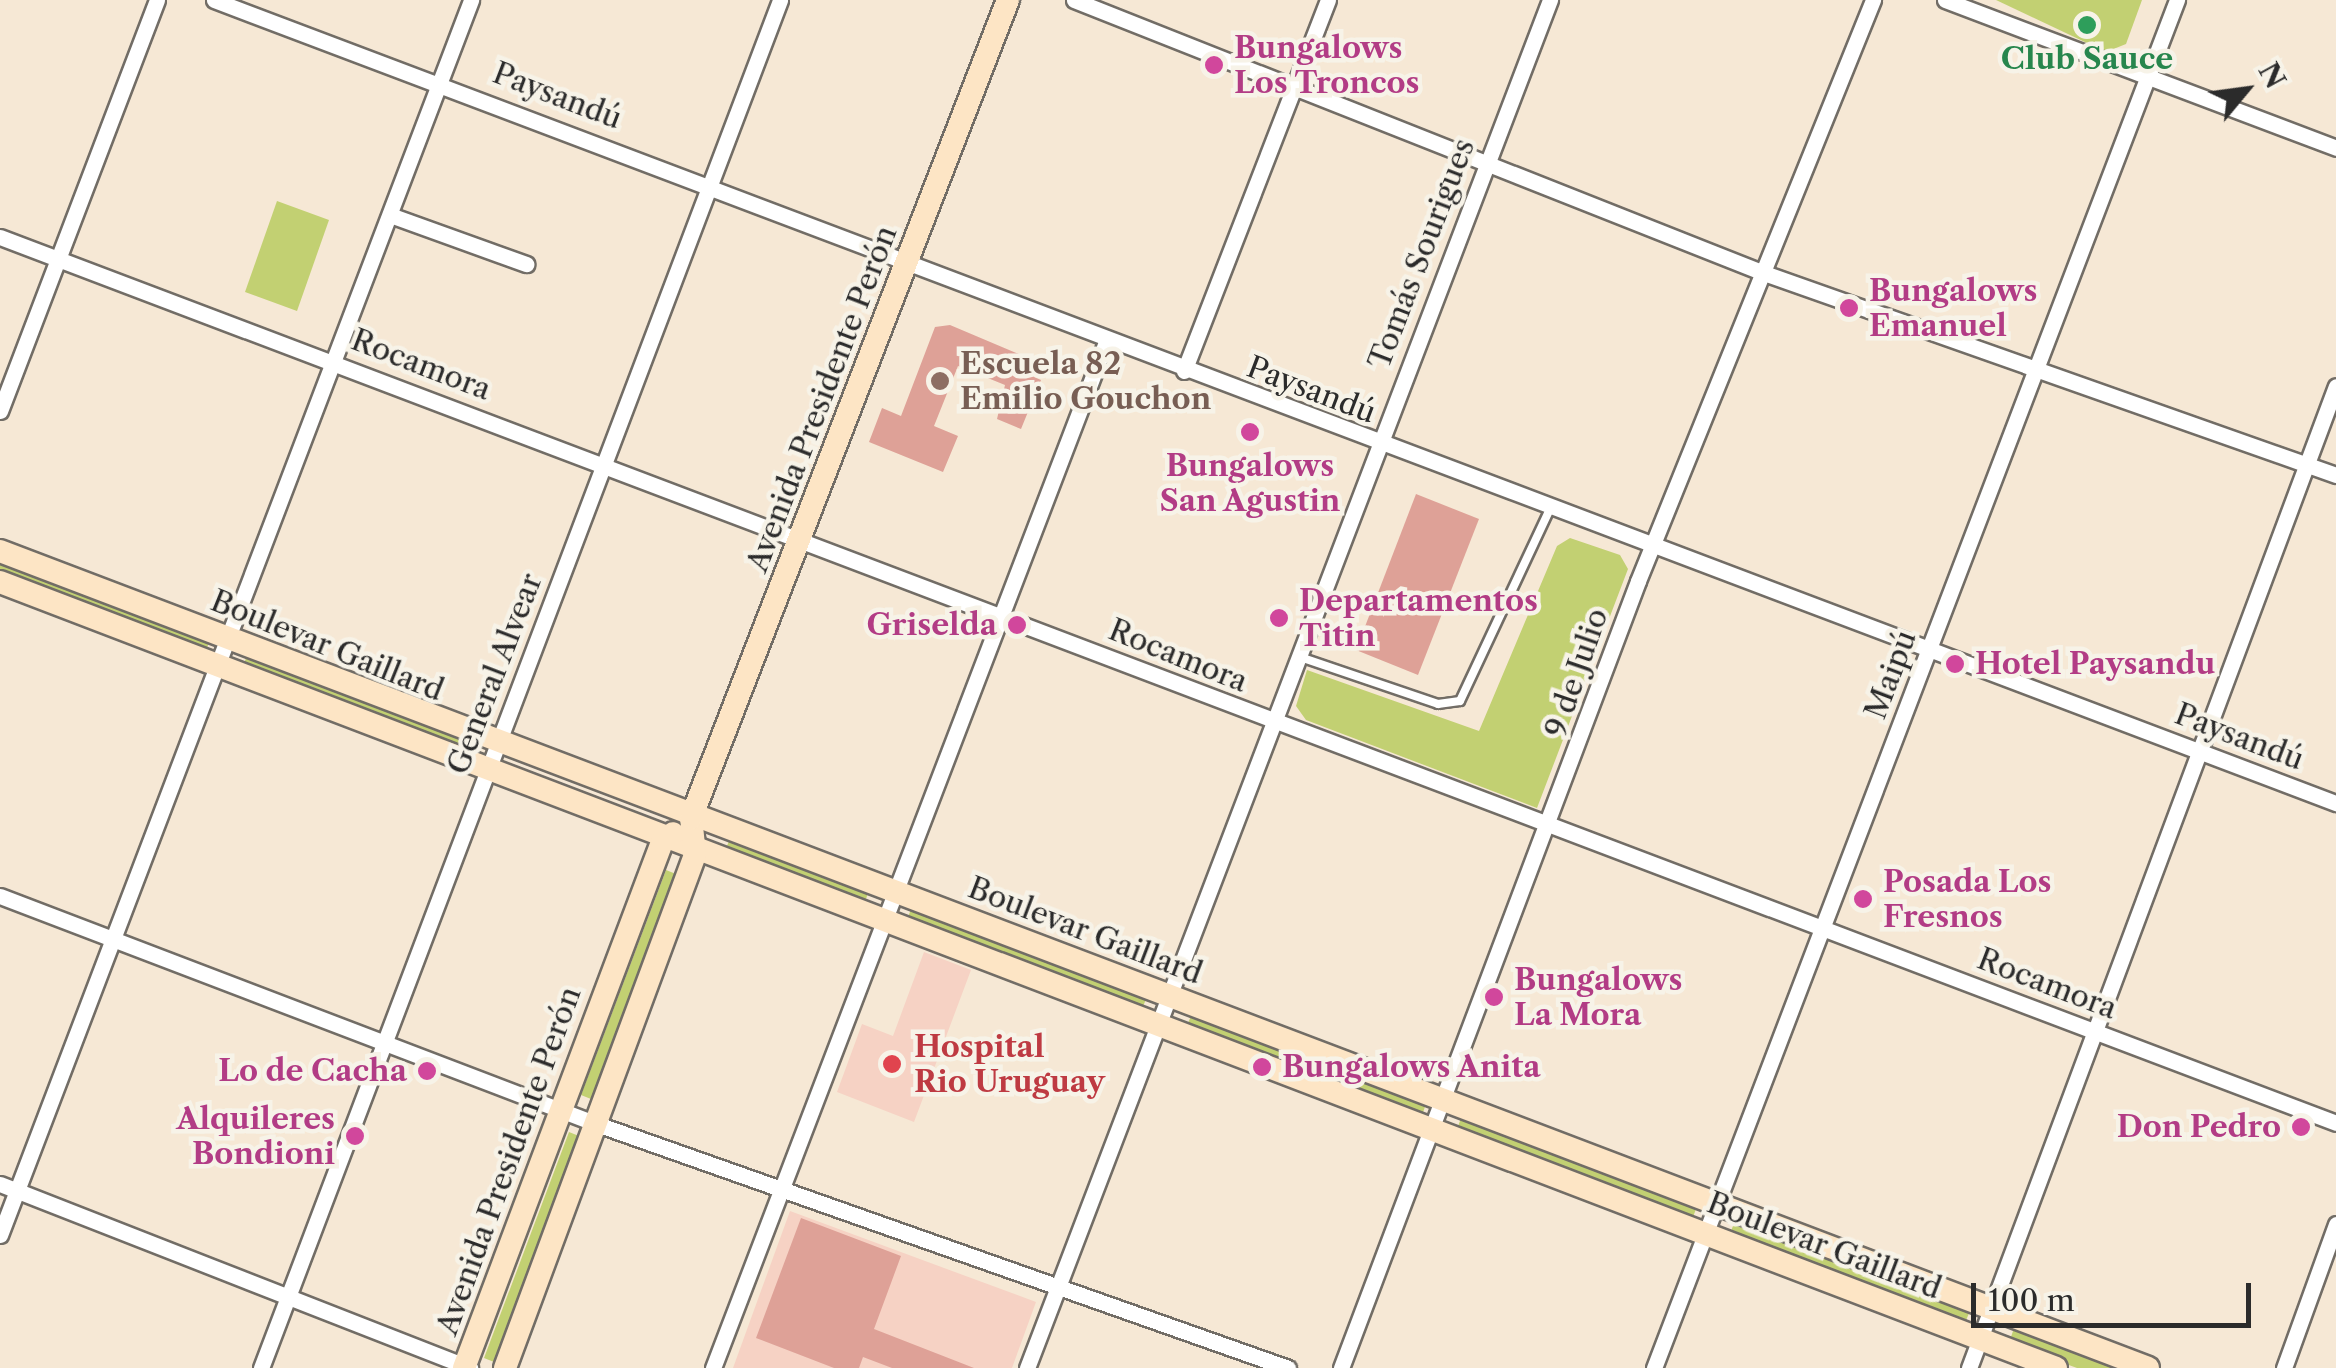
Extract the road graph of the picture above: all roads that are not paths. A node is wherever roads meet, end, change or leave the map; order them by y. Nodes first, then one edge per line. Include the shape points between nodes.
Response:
1 (157, 0) edge
2 (214, 0) edge
3 (472, 0) edge
4 (780, 0) edge
5 (1008, 0) edge
6 (1074, 0) edge
7 (1328, 0) edge
8 (1550, 0) edge
9 (1873, 0) edge
10 (1946, 0) edge
11 (2177, 0) edge
12 (2149, 77) junction
13 (442, 80) junction
14 (1294, 92) junction
15 (2336, 148) edge
16 (1484, 164) junction
17 (709, 184) junction
18 (390, 215) junction
19 (0, 237) edge
20 (56, 259) junction
21 (526, 264) dead end
22 (905, 266) junction
23 (1764, 273) junction
24 (1106, 342) junction
25 (334, 362) junction
26 (1184, 371) junction
27 (2032, 372) junction
28 (2336, 386) edge
29 (0, 410) edge
30 (1379, 446) junction
31 (2306, 464) junction
32 (606, 465) junction
33 (2336, 475) edge
34 (1549, 511) junction
35 (800, 541) junction
36 (0, 551) edge
37 (1653, 551) junction
38 (0, 582) edge
39 (997, 614) junction
40 (227, 638) junction
41 (1928, 653) junction
42 (1300, 657) junction
43 (219, 663) junction
44 (1274, 725) junction
45 (496, 746) junction
46 (2206, 753) junction
47 (488, 770) junction
48 (2336, 803) edge
49 (691, 818) junction
50 (1552, 825) junction
51 (662, 842) junction
52 (695, 855) junction
53 (892, 890) junction
54 (0, 896) edge
55 (883, 917) junction
56 (1824, 928) junction
57 (112, 940) junction
58 (1172, 996) junction
59 (1160, 1026) junction
60 (2097, 1032) junction
61 (383, 1042) junction
62 (1443, 1103) junction
63 (560, 1107) junction
64 (594, 1123) junction
65 (2336, 1123) edge
66 (1434, 1128) junction
67 (0, 1184) edge
68 (781, 1187) junction
69 (17, 1191) junction
70 (1716, 1206) junction
71 (2336, 1224) edge
72 (1704, 1231) junction
73 (0, 1236) edge
74 (1056, 1289) junction
75 (288, 1298) junction
76 (1990, 1310) junction
77 (1980, 1339) junction
78 (466, 1367) edge
79 (261, 1368) edge
80 (505, 1368) edge
81 (712, 1368) edge
82 (1027, 1368) edge
83 (1288, 1368) edge
84 (1341, 1368) edge
85 (1654, 1368) edge
86 (1970, 1368) edge
87 (2056, 1368) edge
88 (2148, 1368) edge
89 (2284, 1368) edge

1 - 20 street
2 - 13 street, Paysandú
3 - 13 street
4 - 17 street, General Alvear
5 - 22 street, Avenida Presidente Perón
6 - 14 street
7 - 14 street
8 - 16 street, Tomás Sourigues
9 - 23 street, 9 de Julio
10 - 12 street
11 - 12 street, Maipú
12 - 15 street
12 - 27 street, Maipú
13 - 17 street, Paysandú
13 - 18 street
14 - 16 street
14 - 26 street
16 - 23 street
16 - 30 street, Tomás Sourigues
17 - 22 street, Paysandú
17 - 32 street, General Alvear
18 - 21 street
18 - 25 street
19 - 20 street, Rocamora
20 - 25 street, Rocamora
20 - 29 street
22 - 24 street, Paysandú
22 - 35 street, Avenida Presidente Perón
23 - 27 street
23 - 37 street, 9 de Julio
24 - 26 street, Paysandú
24 - 39 street
25 - 32 street, Rocamora
25 - 40 street
26 - 30 street, Paysandú
27 - 31 street
27 - 41 street, Maipú
28 - 31 street
30 - 34 street, Paysandú
30 - 42 street, Tomás Sourigues
31 - 33 street
31 - 46 street
32 - 35 street, Rocamora
32 - 45 street, General Alvear
34 - 37 street, Paysandú
34 - 42 lane via 1460,701 1438,704
35 - 39 street, Rocamora
35 - 49 street, Avenida Presidente Perón
36 - 40 street, Boulevar Gaillard
37 - 41 street, Paysandú
37 - 50 street, 9 de Julio
38 - 43 street, Boulevar Gaillard
39 - 44 street, Rocamora
39 - 53 street
40 - 43 street
40 - 45 street, Boulevar Gaillard
41 - 46 street, Paysandú
41 - 56 street, Maipú
42 - 44 street, Tomás Sourigues
43 - 47 street, Boulevar Gaillard
43 - 57 street
44 - 50 street, Rocamora
44 - 58 street, Tomás Sourigues
45 - 47 street, General Alvear
45 - 49 street, Boulevar Gaillard
46 - 48 street, Paysandú
46 - 60 street
47 - 51 street, Boulevar Gaillard
47 - 61 street, General Alvear
49 - 51 street, Avenida Presidente Perón
49 - 52 street, Avenida Presidente Perón
49 - 53 street, Boulevar Gaillard
50 - 56 street, Rocamora
50 - 62 street, 9 de Julio
51 - 52 street, Boulevar Gaillard
51 - 63 street, Avenida Presidente Perón
52 - 55 street, Boulevar Gaillard
52 - 64 street, Avenida Presidente Perón
53 - 55 street
53 - 58 street, Boulevar Gaillard
54 - 57 street
55 - 59 street, Boulevar Gaillard
55 - 68 street
56 - 60 street, Rocamora
56 - 70 street, Maipú
57 - 61 street
57 - 69 street
58 - 59 street, Tomás Sourigues
58 - 62 street, Boulevar Gaillard
59 - 66 street, Boulevar Gaillard
59 - 74 street, Tomás Sourigues
60 - 65 street, Rocamora
60 - 76 street
61 - 63 street
61 - 75 street, General Alvear
62 - 66 street, 9 de Julio
62 - 70 street, Boulevar Gaillard
63 - 64 street
63 - 78 street, Avenida Presidente Perón
64 - 68 street
64 - 80 street, Avenida Presidente Perón
66 - 72 street, Boulevar Gaillard
66 - 84 street, 9 de Julio
67 - 69 street
68 - 74 street
68 - 81 street
69 - 73 street
69 - 75 street
70 - 72 street, Maipú
70 - 76 street, Boulevar Gaillard
71 - 89 street
72 - 77 street, Boulevar Gaillard
72 - 85 street, Maipú
74 - 82 street, Tomás Sourigues
74 - 83 street
75 - 78 street
75 - 79 street, General Alvear
76 - 77 street
76 - 88 street, Boulevar Gaillard
77 - 86 street
77 - 87 street, Boulevar Gaillard

